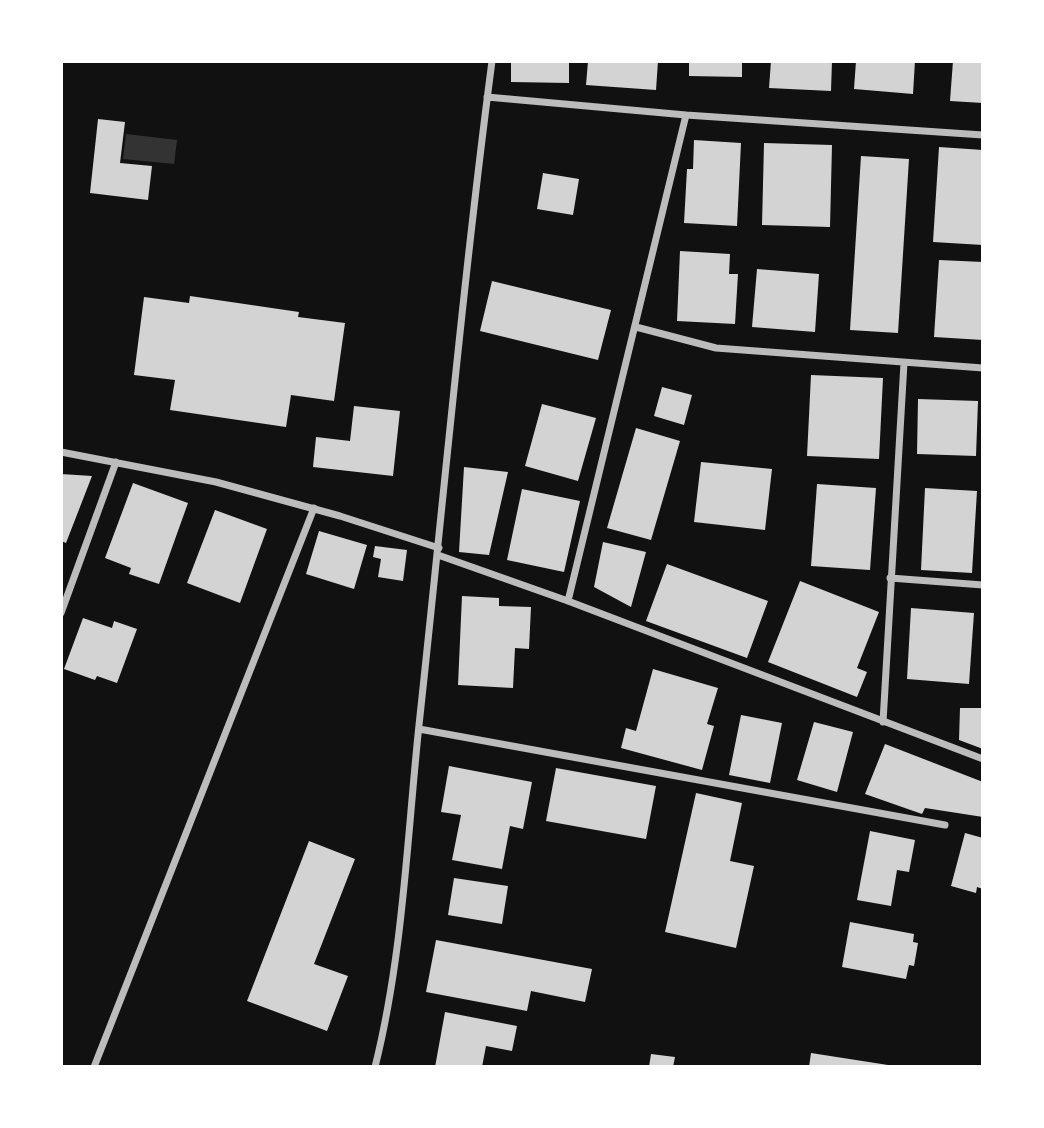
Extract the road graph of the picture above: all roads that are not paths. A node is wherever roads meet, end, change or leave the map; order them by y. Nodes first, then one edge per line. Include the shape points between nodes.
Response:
1 (492, 61) edge
2 (487, 97) junction
3 (686, 115) junction
4 (983, 135) edge
5 (636, 327) junction
6 (904, 363) junction
7 (983, 368) edge
8 (61, 452) edge
9 (116, 462) junction
10 (314, 508) junction
11 (438, 552) junction
12 (890, 578) junction
13 (983, 585) edge
14 (568, 601) junction
15 (61, 613) edge
16 (883, 722) junction
17 (419, 729) junction
18 (983, 759) edge
19 (945, 825) dead end
20 (94, 1067) edge
21 (375, 1067) edge

1 - 2 street
2 - 3 street
2 - 11 street
3 - 4 street
3 - 5 street
5 - 6 street via 716,348
5 - 14 street
6 - 7 street
6 - 12 street
8 - 9 street
9 - 10 street
9 - 15 street
10 - 11 street
10 - 20 street
11 - 14 street
11 - 17 street
12 - 13 street
12 - 16 street
14 - 16 street
16 - 18 street
17 - 19 street
17 - 21 street via 395,967

